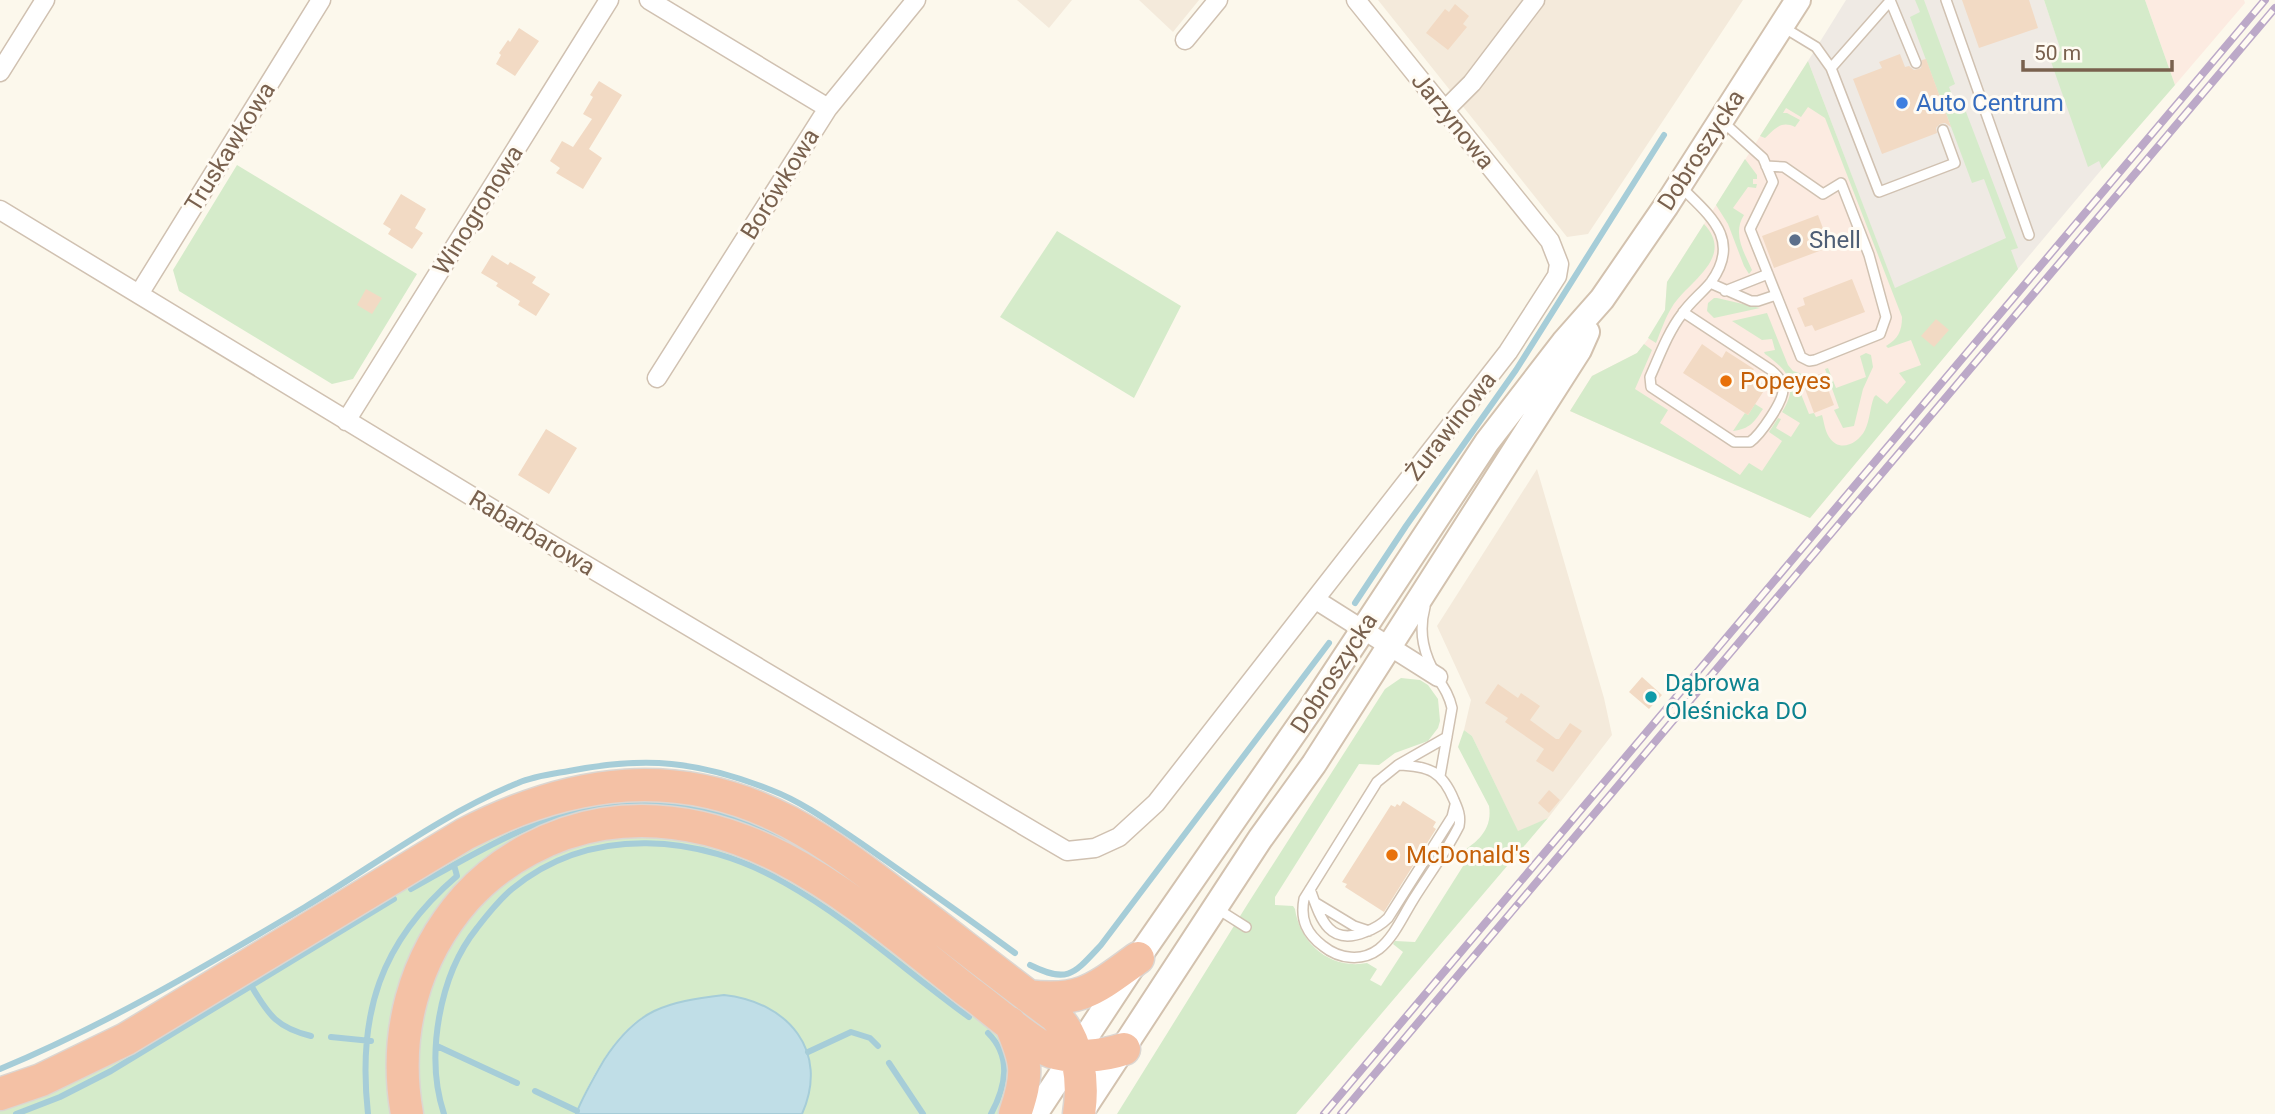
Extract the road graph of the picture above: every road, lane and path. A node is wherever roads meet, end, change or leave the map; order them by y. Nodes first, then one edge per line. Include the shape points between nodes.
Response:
1 (44, 0) edge
2 (321, 0) edge
3 (609, 0) edge
4 (649, 0) edge
5 (916, 0) edge
6 (1218, 0) edge
7 (1356, 0) edge
8 (1535, 0) edge
9 (1798, 0) edge
10 (1890, 0) edge
11 (1946, 0) edge
12 (1781, 26) junction
13 (1185, 40) dead end
14 (1916, 63) dead end
15 (1831, 68) junction
16 (0, 72) edge
17 (828, 108) junction
18 (1444, 111) junction
19 (1721, 120) junction
20 (1943, 130) dead end
21 (1766, 166) junction
22 (1679, 185) junction
23 (0, 211) edge
24 (2029, 235) dead end
25 (1550, 241) joint
26 (1768, 274) junction
27 (1710, 283) junction
28 (1725, 291) junction
29 (139, 294) junction
30 (1776, 295) junction
31 (1602, 299) junction
32 (1683, 312) junction
33 (657, 378) dead end
34 (1534, 419) junction
35 (346, 421) junction
36 (1316, 600) junction
37 (1362, 630) junction
38 (1388, 646) junction
39 (1437, 677) junction
40 (1447, 737) junction
41 (1398, 765) junction
42 (1440, 776) junction
43 (1455, 802) junction
44 (1067, 851) joint
45 (1310, 889) junction
46 (1316, 903) junction
47 (1215, 908) junction
48 (1247, 926) dead end
49 (1369, 931) junction
50 (1138, 958) junction
51 (1028, 996) junction
52 (1010, 1023) junction
53 (1125, 1049) junction
54 (1075, 1054) junction
55 (0, 1094) edge
56 (407, 1114) edge
57 (1015, 1114) edge
58 (1035, 1114) edge
59 (1080, 1114) edge

1 - 16 street
2 - 29 street, Truskawkowa
3 - 35 street, Winogronowa
4 - 17 street
5 - 17 street, Borówkowa
6 - 13 street
7 - 18 street, Jarzynowa
8 - 18 street
9 - 12 main road, Dobroszycka
10 - 14 lane
10 - 15 lane
11 - 24 lane
12 - 15 lane via 1816,47
12 - 19 main road, Dobroszycka
15 - 20 lane via 1879,192 1955,163
17 - 33 street, Borówkowa
18 - 25 street, Jarzynowa
19 - 21 lane
19 - 22 main road, Dobroszycka
21 - 26 lane via 1773,183 1750,229
21 - 30 lane via 1784,167 1823,194 1840,183 1869,255 1886,317 1880,334 1809,361 1801,357
22 - 27 lane via 1721,232 1724,253
22 - 31 main road, Dobroszycka
23 - 29 street, Rabarbarowa
25 - 36 street, Żurawinowa via 1559,264 1553,286 1508,352
26 - 28 lane
26 - 30 lane
27 - 28 lane
27 - 32 lane
28 - 30 lane via 1751,301
29 - 35 street, Rabarbarowa
31 - 34 main road, Dobroszycka via 1579,350
31 - 37 main road, Dobroszycka via 1486,442
32 - 32 lane via 1652,373 1651,387 1734,442 1750,442 1781,400 1782,383 1771,369
34 - 38 main road, Dobroszycka
34 - 39 lane, Dobroszycka via 1510,474 1425,606 1421,635
35 - 44 street, Rabarbarowa
36 - 37 street
36 - 44 street, Żurawinowa via 1156,803 1119,838 1095,848
37 - 38 street
37 - 50 main road, Dobroszycka
38 - 39 street, Dobroszycka
38 - 47 main road, Dobroszycka
39 - 40 lane, Dobroszycka via 1452,708
40 - 41 lane
40 - 42 lane, Dobroszycka
41 - 42 lane via 1416,765
41 - 45 lane via 1377,782
42 - 43 lane
43 - 45 lane via 1460,818 1455,833 1379,949 1355,958 1323,946 1302,918
43 - 49 lane via 1452,817 1388,918
45 - 46 lane
46 - 49 lane
46 - 49 lane via 1334,933 1349,936
47 - 48 lane
47 - 53 main road, Dobroszycka
50 - 51 highway via 1075,997
50 - 54 main road, Dobroszycka
51 - 54 highway via 1065,1025
51 - 55 highway via 856,864 789,822 702,790 631,784 565,794 498,817 126,1039 41,1080
52 - 54 highway via 1052,1052
52 - 56 highway via 852,901 783,858 679,822 631,820 590,826 554,837 499,868 459,906 426,957 405,1025 402,1065
52 - 57 highway via 1026,1066
53 - 54 highway via 1091,1056
53 - 59 main road, Dobroszycka
54 - 58 main road, Dobroszycka
54 - 59 highway via 1083,1091

